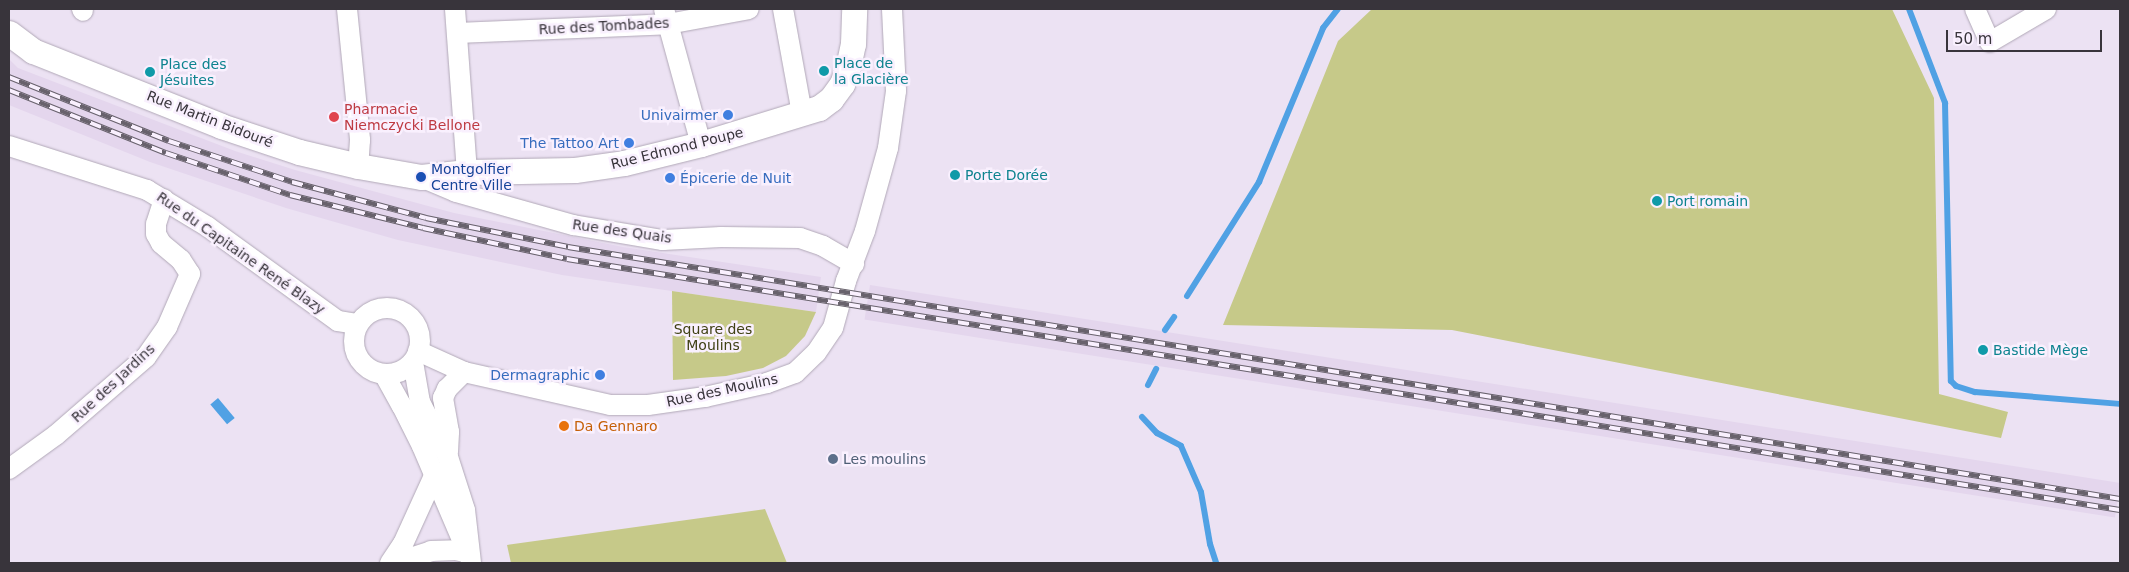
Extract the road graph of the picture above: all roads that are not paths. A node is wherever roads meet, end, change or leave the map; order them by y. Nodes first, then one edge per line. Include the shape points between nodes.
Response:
1 (347, 9) edge
2 (455, 9) edge
3 (749, 9) edge
4 (783, 9) edge
5 (854, 9) edge
6 (892, 9) edge
7 (1975, 9) edge
8 (2046, 9) edge
9 (666, 16) edge
10 (9, 33) edge
11 (457, 33) junction
12 (802, 114) junction
13 (701, 144) junction
14 (9, 146) edge
15 (358, 166) junction
16 (467, 172) junction
17 (421, 177) junction
18 (164, 199) junction
19 (854, 264) junction
20 (358, 324) junction
21 (416, 356) junction
22 (464, 372) junction
23 (384, 374) junction
24 (448, 457) junction
25 (9, 469) edge
26 (434, 476) junction
27 (469, 558) edge
28 (390, 563) edge
29 (395, 563) edge

1 - 15 street via 360,140
2 - 11 street
3 - 9 street, Rue des Tombades
4 - 12 street
5 - 12 main road, Rue Edmond Poupe via 853,44 842,84 819,108
6 - 19 street, Rue des Moulins via 896,91 888,148
7 - 8 street via 1990,42
9 - 11 street, Rue des Tombades
9 - 13 street
10 - 15 main road, Rue Martin Bidouré via 33,51 221,126 299,152
11 - 16 street
12 - 13 main road, Rue Edmond Poupe
13 - 16 main road, Rue Edmond Poupe via 624,163 575,170
14 - 18 street, Rue du Capitaine René Blazy via 106,175
15 - 17 main road, Rue Martin Bidouré
16 - 17 main road, Rue Edmond Poupe
17 - 19 street, Rue des Quais via 456,192 573,225 663,240 800,238 823,246
18 - 20 street, Rue du Capitaine René Blazy via 338,321
18 - 25 street, Rue des Jardins via 156,234 190,274 166,327 146,357 56,435
19 - 22 street, Rue des Moulins via 833,328 816,353 795,373 767,383 648,406 610,405
20 - 21 street via 365,316 385,308 406,313 418,330 420,341
20 - 23 street via 354,334 357,356 363,365
21 - 22 street, Rue des Moulins
21 - 23 street via 400,371
21 - 24 street via 420,402
22 - 24 street via 447,389 443,398 449,432
23 - 26 street
24 - 27 street via 465,510
26 - 27 street
26 - 28 street via 403,544
27 - 29 street via 456,550 431,551

